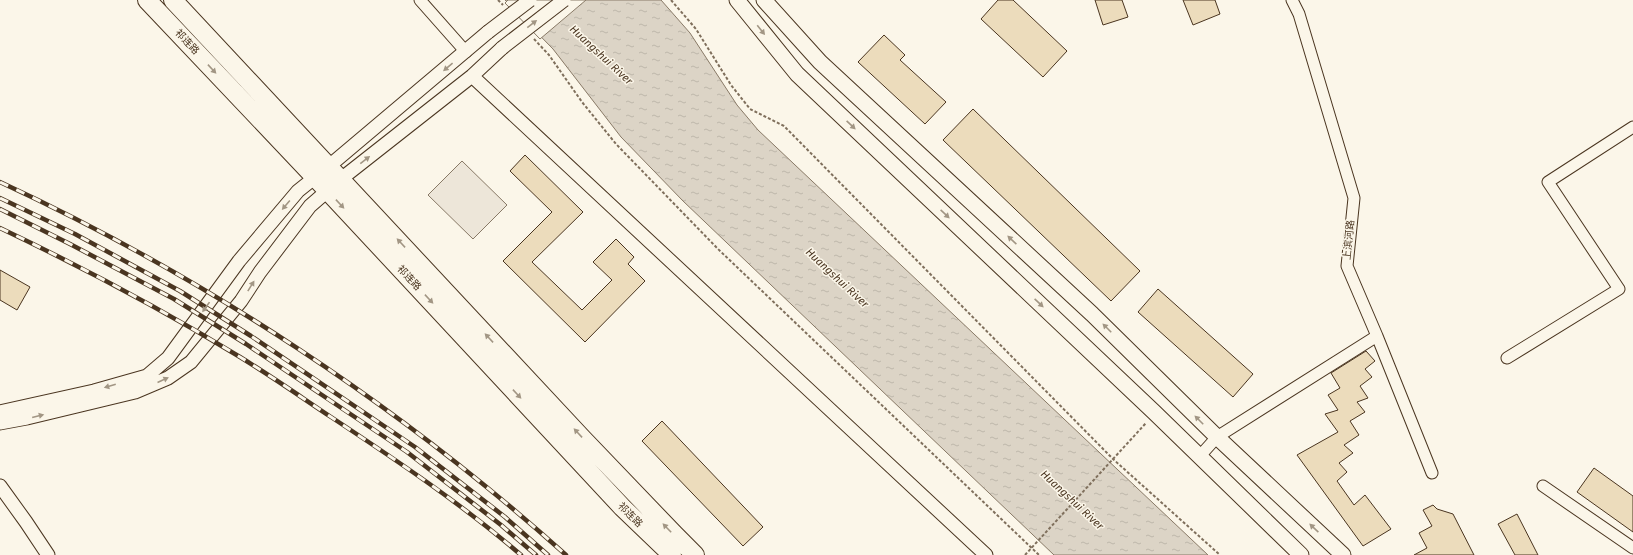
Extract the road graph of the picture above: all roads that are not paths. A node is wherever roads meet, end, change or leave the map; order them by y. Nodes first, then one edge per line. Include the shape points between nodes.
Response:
1 (147, 0) edge
2 (174, 0) edge
3 (420, 0) edge
4 (530, 0) edge
5 (564, 0) edge
6 (737, 0) edge
7 (764, 0) edge
8 (1292, 0) edge
9 (466, 52) junction
10 (472, 76) junction
11 (1633, 127) edge
12 (335, 173) junction
13 (314, 178) junction
14 (327, 190) junction
15 (1377, 336) junction
16 (1507, 358) dead end
17 (0, 412) edge
18 (0, 423) edge
19 (1217, 437) junction
20 (1200, 457) junction
21 (1432, 473) dead end
22 (0, 486) edge
23 (1543, 486) dead end
24 (1633, 548) edge
25 (48, 555) edge
26 (672, 555) edge
27 (695, 555) edge
28 (986, 555) edge
29 (1301, 555) edge
30 (1343, 555) edge

1 -> 13 highway, 祁连路
2 - 12 highway, 祁连路
3 - 9 street
4 - 9 street, bridge
10 -> 5 street, bridge via 502,48
6 -> 20 main road via 797,74
19 -> 7 main road via 1092,314 820,62
8 - 15 street, 上滨河路 via 1299,14 1354,198 1347,266
9 -> 12 street
12 -> 10 street
10 - 28 street
11 - 16 street via 1548,182 1619,289
12 - 13 street
12 - 14 street
27 -> 12 highway, 祁连路 via 576,432
13 - 14 highway, 祁连路
13 -> 17 street via 298,191 239,261 168,358 147,376
18 -> 14 street via 135,392 168,378 191,362 241,301 310,206
14 -> 26 highway, 祁连路 via 617,501
15 - 19 street
15 - 21 street, 上滨河路
19 - 20 street
30 -> 19 main road
20 - 29 main road
22 - 25 street
23 - 24 street

